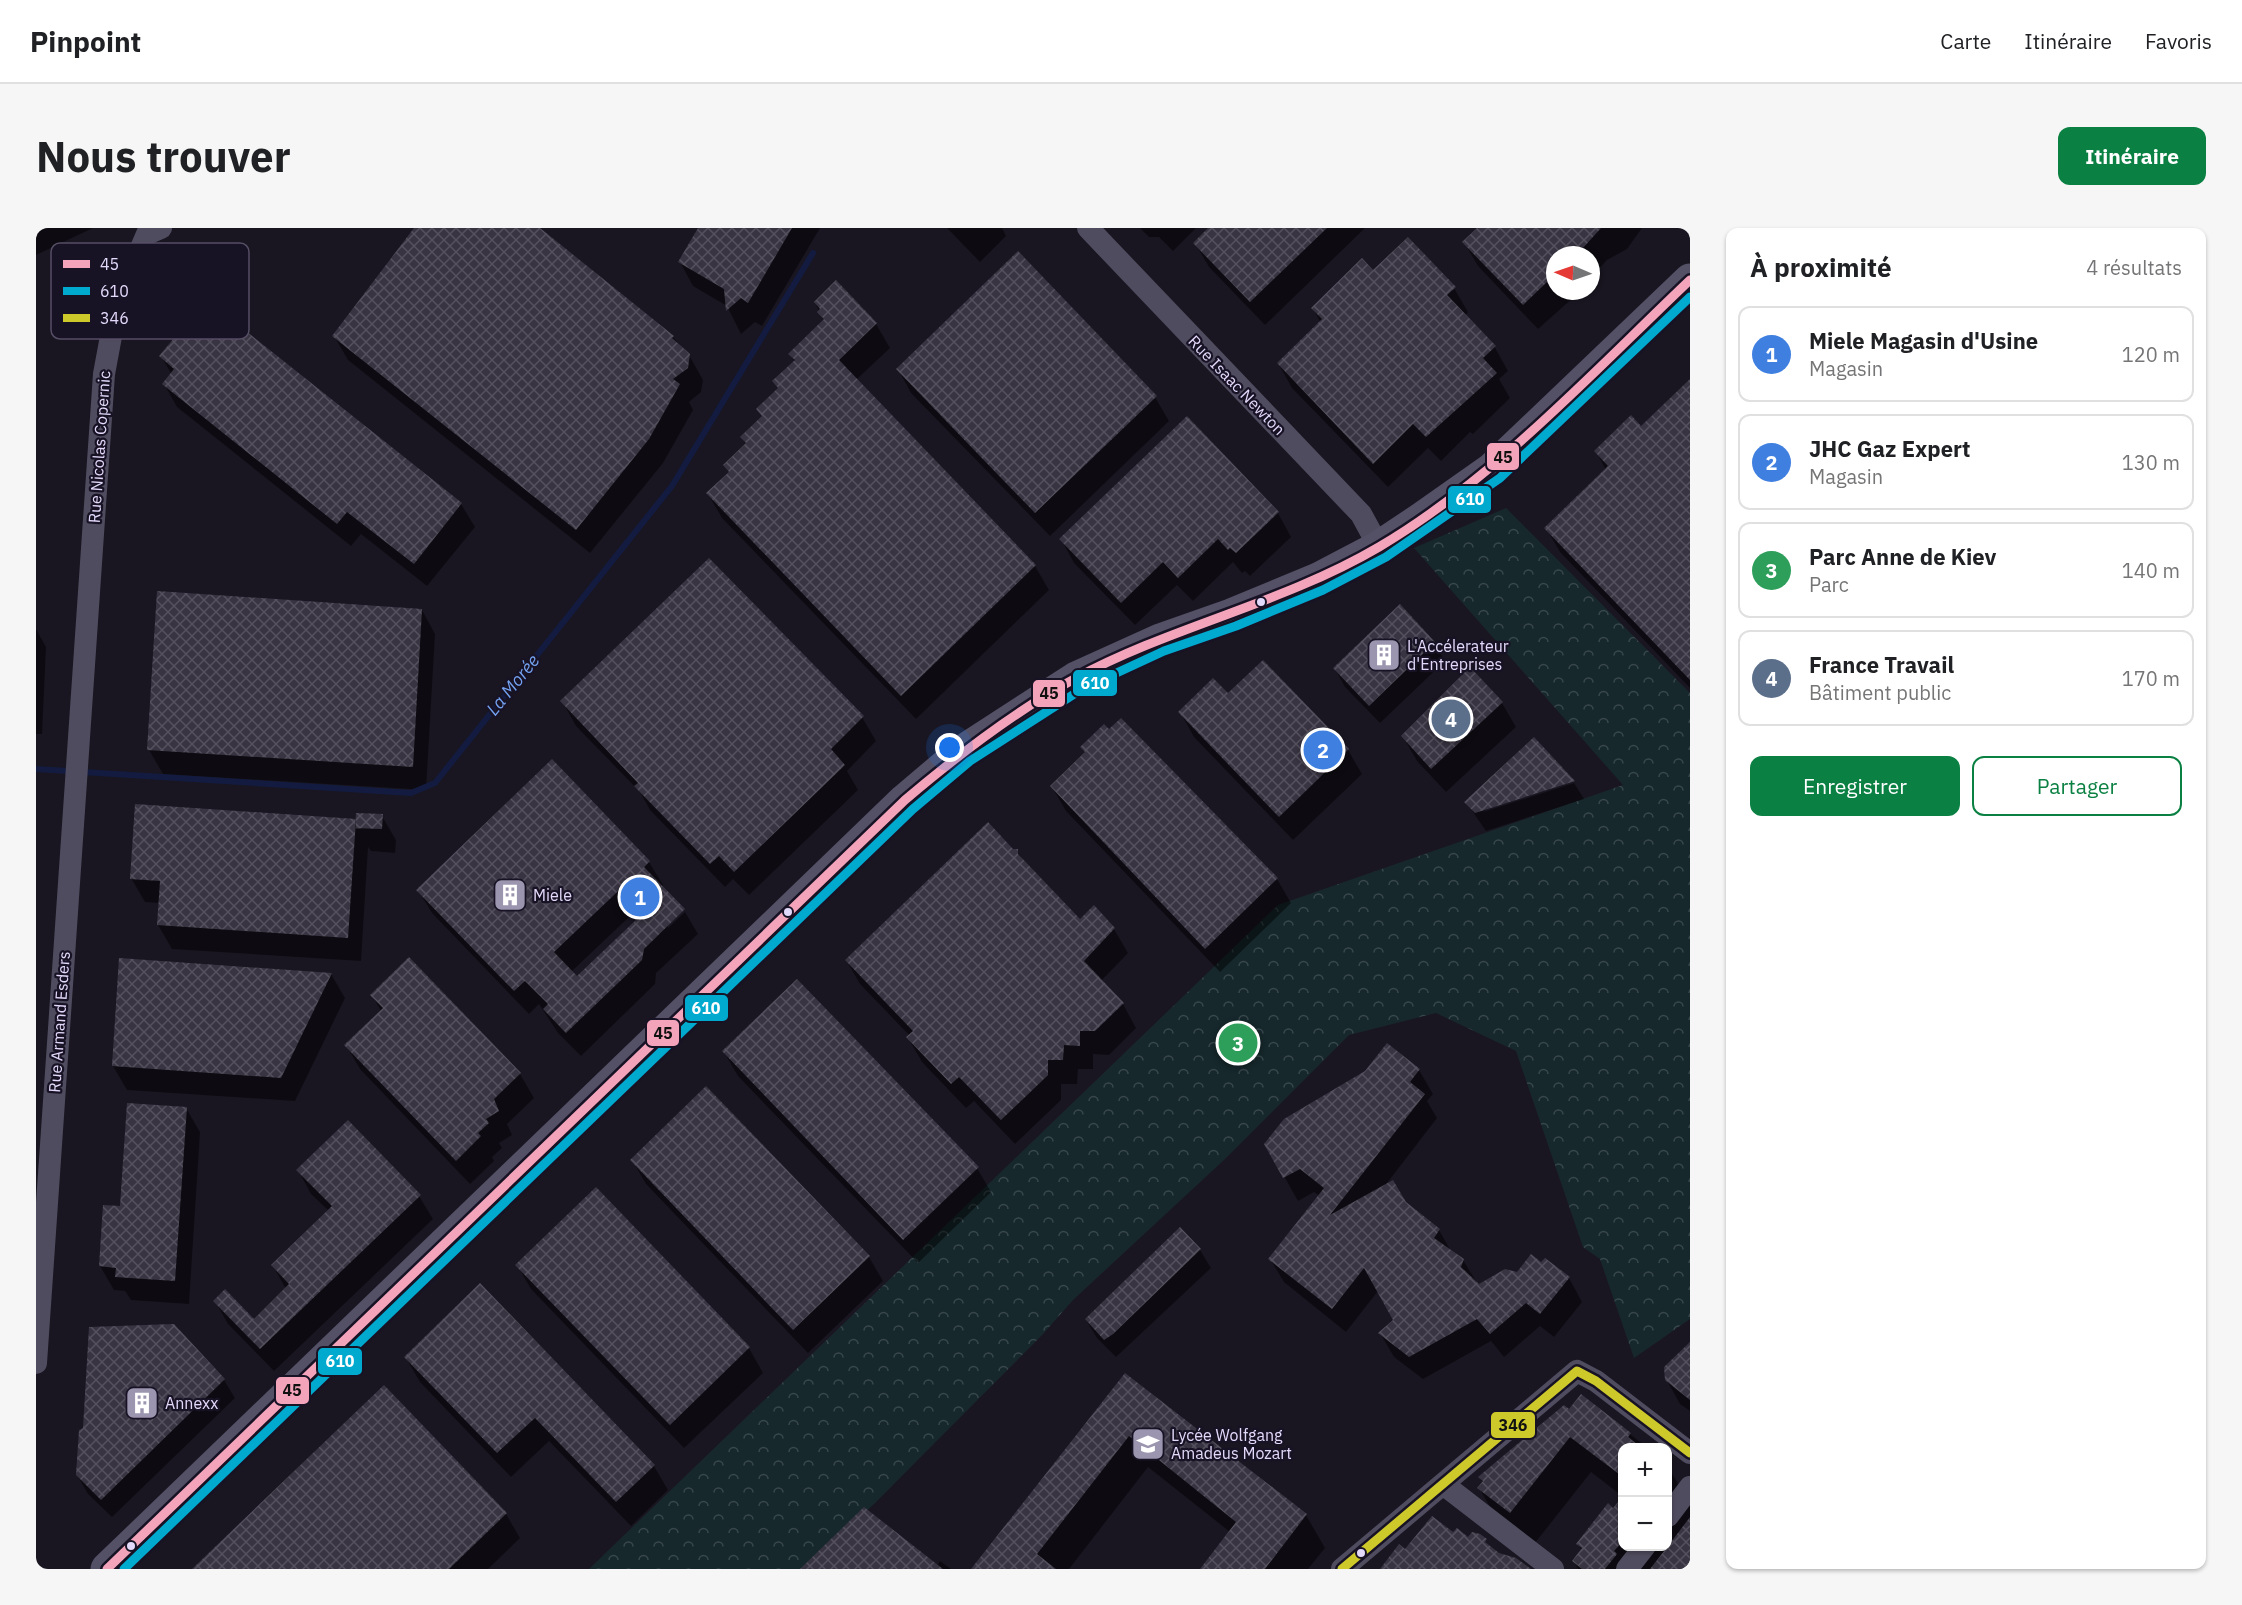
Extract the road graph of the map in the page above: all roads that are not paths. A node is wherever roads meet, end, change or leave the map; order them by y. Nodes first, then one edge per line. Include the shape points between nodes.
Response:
1 (161, 228) edge
2 (1088, 228) edge
3 (143, 243) edge
4 (1690, 280) edge
5 (110, 339) edge
6 (1379, 547) junction
7 (82, 682) joint
8 (36, 1363) edge
9 (1690, 1453) edge
10 (1443, 1484) junction
11 (1690, 1487) edge
12 (1672, 1511) edge
13 (1641, 1551) edge
14 (107, 1569) edge
15 (1342, 1569) edge
16 (1553, 1569) edge
17 (1627, 1569) edge

1 - 3 street, Rue Nicolas Copernic via 147,234
2 - 6 street, Rue Isaac Newton via 1361,514
4 - 6 street via 1492,469
5 - 7 street, Rue Nicolas Copernic via 104,374
6 - 14 street via 1307,583 1160,640 1076,678 963,751 896,808
7 - 8 street, Rue Armand Esders
9 - 10 street via 1596,1381 1577,1371
10 - 15 street
10 - 16 street
11 - 12 street
13 - 17 street

